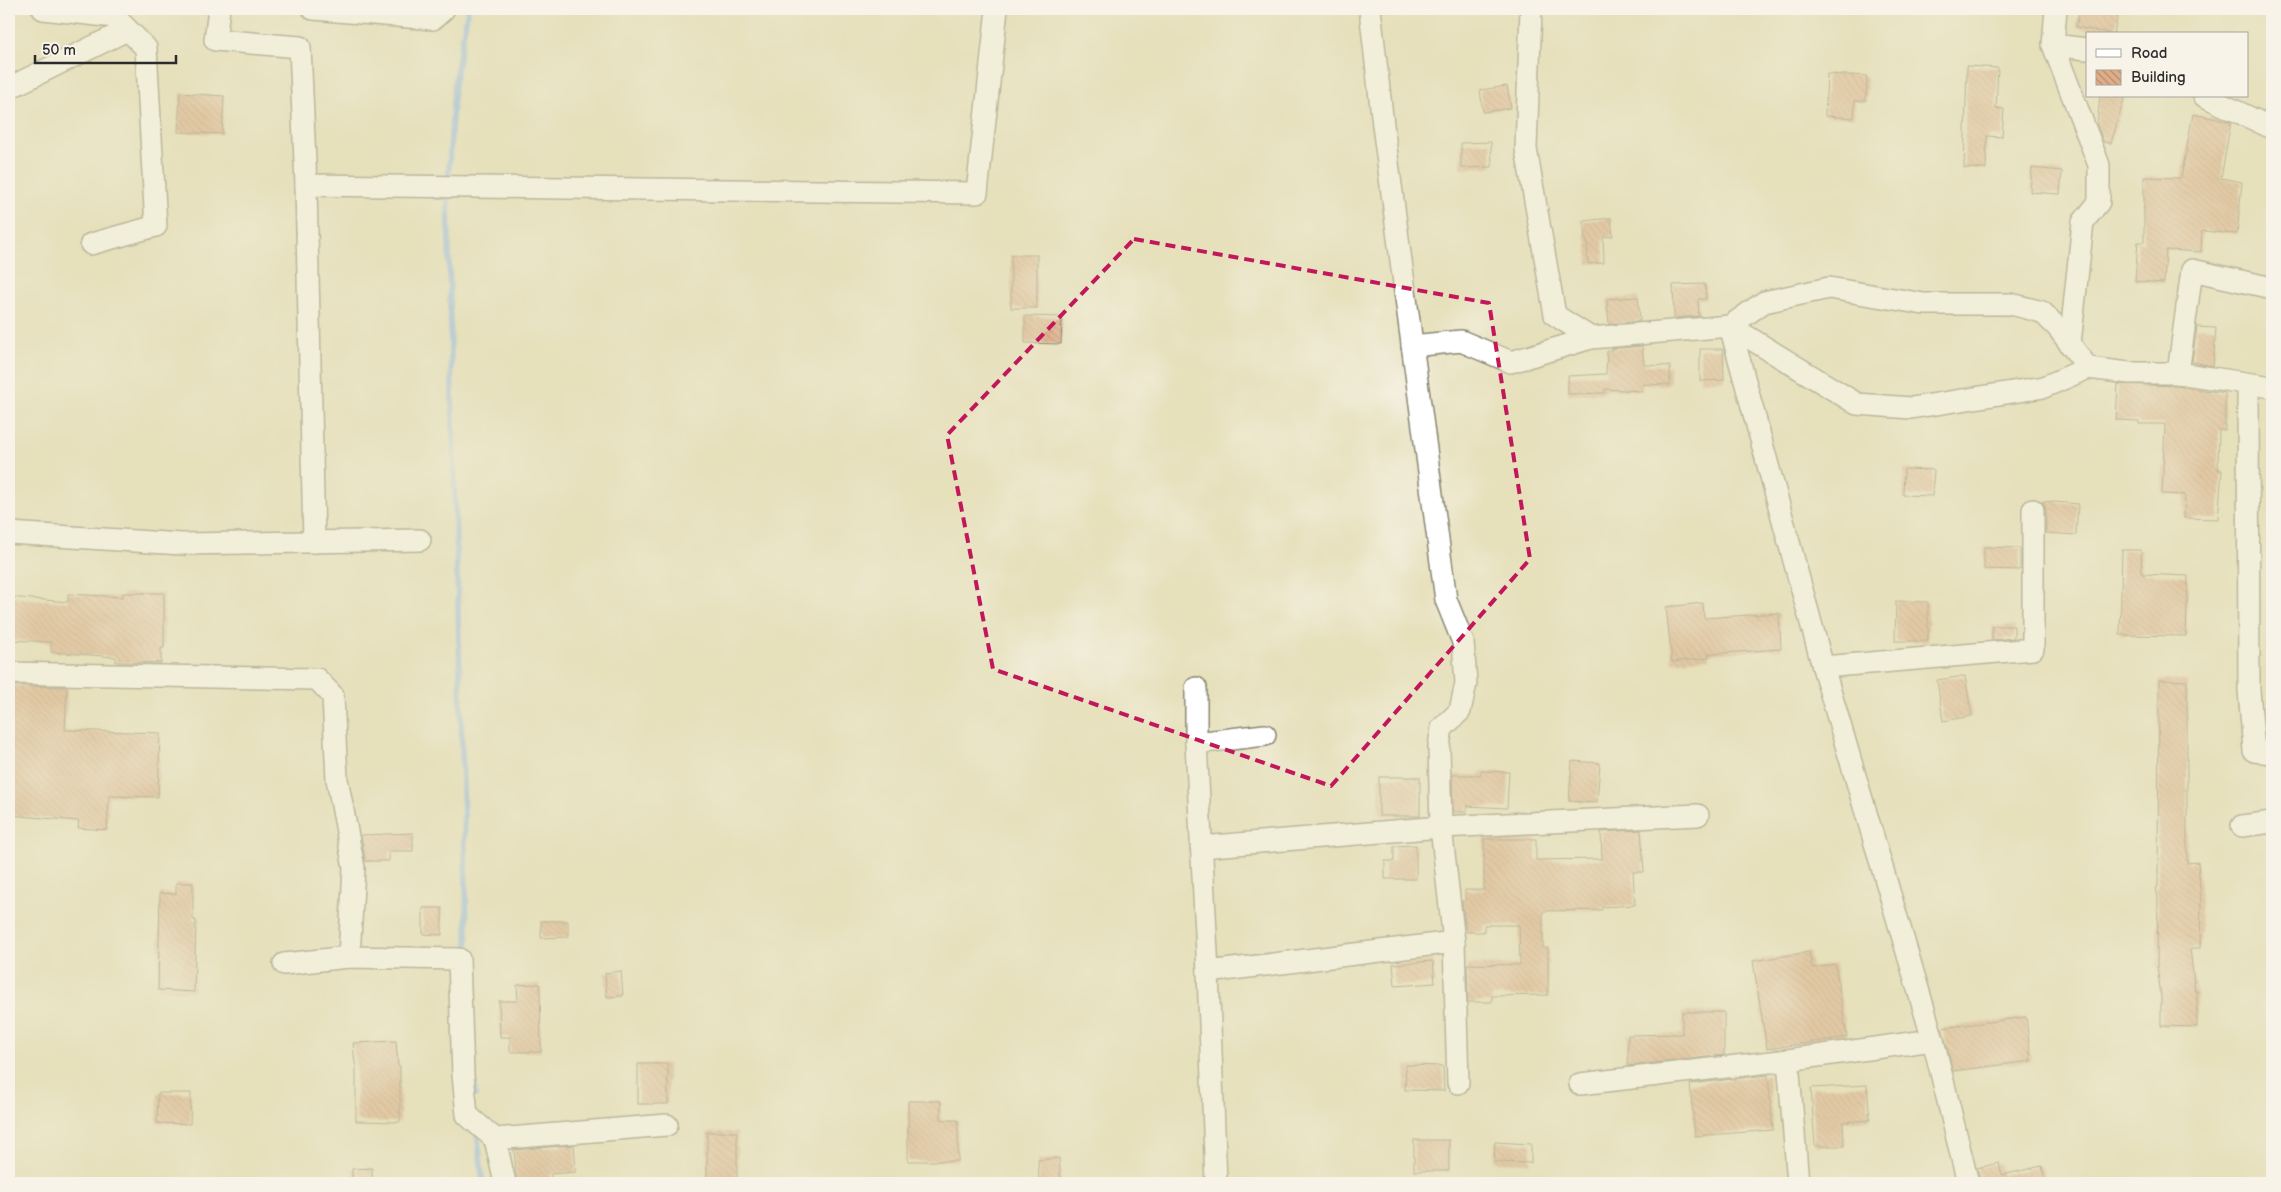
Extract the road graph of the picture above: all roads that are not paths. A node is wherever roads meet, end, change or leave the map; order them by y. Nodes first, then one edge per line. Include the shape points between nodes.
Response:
1 (43, 9) edge
2 (219, 9) edge
3 (313, 9) edge
4 (444, 9) edge
5 (997, 9) edge
6 (1370, 9) edge
7 (1531, 9) edge
8 (2056, 9) edge
9 (127, 30) junction
10 (2053, 46) junction
11 (2086, 49) edge
12 (9, 88) edge
13 (2208, 98) edge
14 (2272, 128) edge
15 (306, 185) junction
16 (91, 244) dead end
17 (2272, 288) edge
18 (1730, 326) junction
19 (1591, 338) junction
20 (2070, 344) junction
21 (1412, 346) junction
22 (2088, 368) junction
23 (2178, 373) junction
24 (2248, 384) junction
25 (2272, 387) edge
26 (2033, 510) dead end
27 (9, 532) edge
28 (420, 540) dead end
29 (314, 542) junction
30 (1823, 667) junction
31 (9, 672) edge
32 (1196, 688) dead end
33 (1265, 735) dead end
34 (1196, 743) junction
35 (2272, 752) edge
36 (1698, 815) dead end
37 (2272, 822) edge
38 (2242, 826) dead end
39 (1441, 827) junction
40 (1201, 847) junction
41 (1454, 942) junction
42 (349, 957) junction
43 (284, 964) dead end
44 (1208, 972) junction
45 (1933, 1040) junction
46 (1788, 1060) junction
47 (1458, 1082) dead end
48 (1580, 1084) dead end
49 (667, 1125) dead end
50 (490, 1135) junction
51 (505, 1183) edge
52 (1216, 1183) edge
53 (1798, 1183) edge
54 (1968, 1183) edge

1 - 9 street via 115,17
2 - 15 street via 216,40 300,47
3 - 4 street via 433,19
5 - 15 street via 977,194
6 - 21 street
7 - 19 street via 1526,149 1555,315
8 - 10 street
9 - 12 street
9 - 16 street via 146,48 156,226
10 - 11 street
10 - 20 street via 2099,165 2099,202 2083,222
13 - 14 street
15 - 29 street
17 - 23 street via 2192,270
18 - 19 street
18 - 20 street via 1764,302 1829,288 1924,304 2011,304 2042,312
18 - 22 street via 1857,404 1911,408 2044,386
18 - 30 street
19 - 21 street via 1511,362 1461,341
20 - 22 street
21 - 39 street via 1446,600 1463,642 1466,683 1460,711 1442,728 1439,746
22 - 23 street
23 - 24 street
24 - 25 street
24 - 35 street via 2249,690 2254,752
26 - 30 street via 2033,649
27 - 29 street via 182,544
28 - 29 street
30 - 45 street
31 - 42 street via 317,679 333,696 337,779 354,868
32 - 34 street
33 - 34 street
34 - 40 street
36 - 39 street
37 - 38 street
39 - 40 street
39 - 41 street
40 - 44 street
41 - 44 street
41 - 47 street
42 - 43 street
42 - 50 street via 459,959 463,1075 469,1116
44 - 52 street
45 - 46 street
45 - 54 street
46 - 48 street
46 - 53 street
49 - 50 street
50 - 51 street

